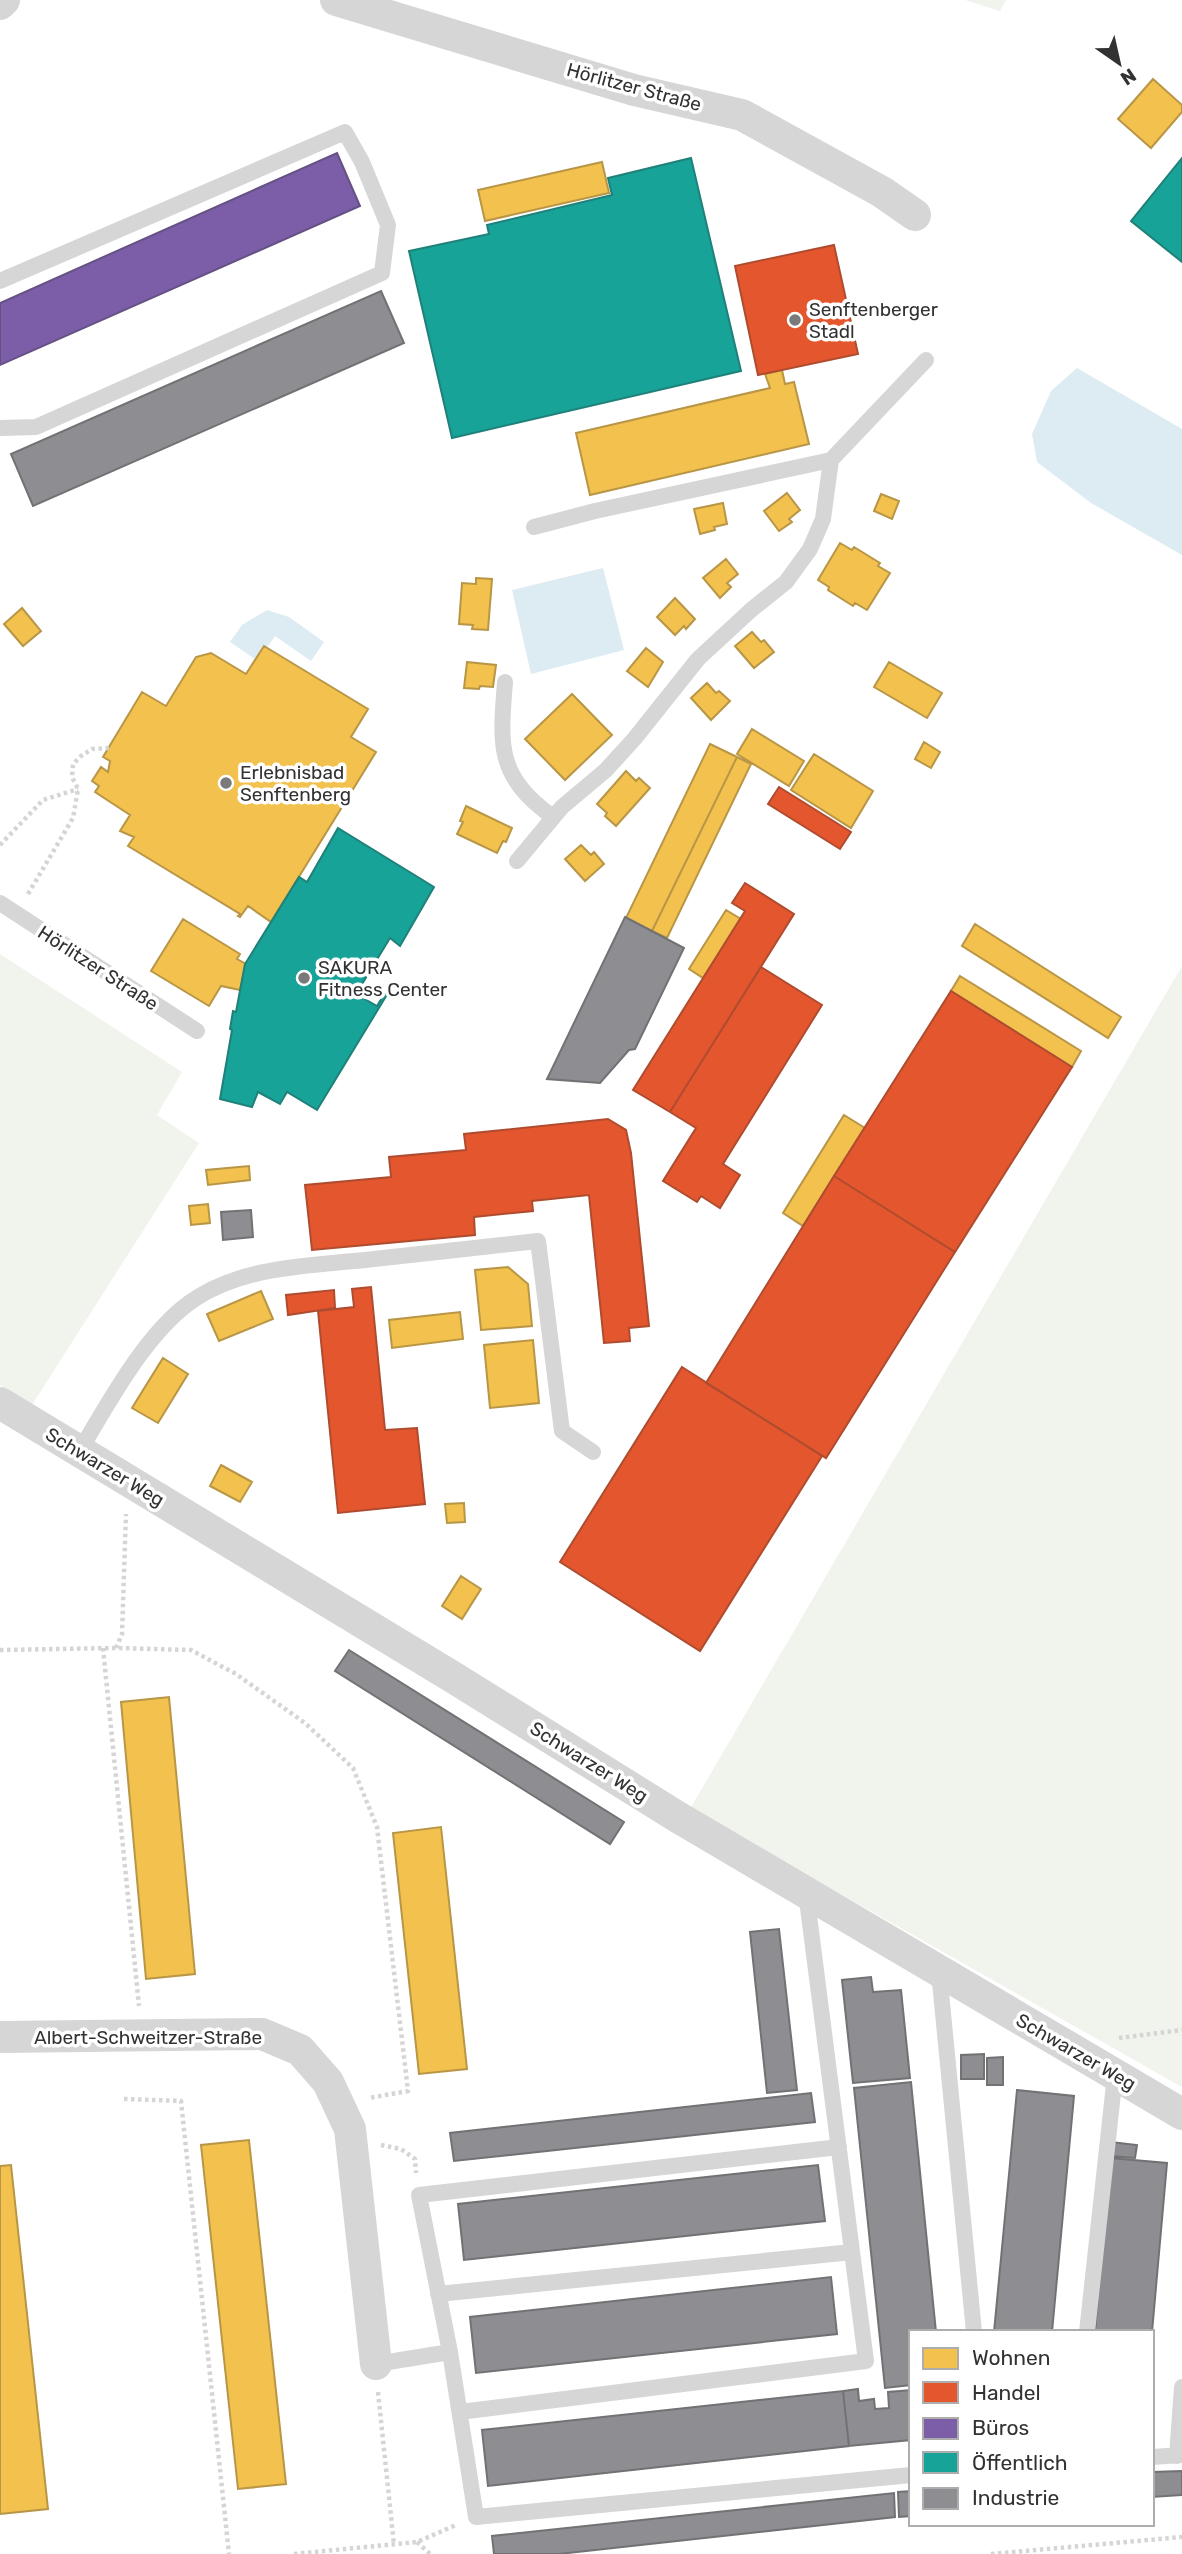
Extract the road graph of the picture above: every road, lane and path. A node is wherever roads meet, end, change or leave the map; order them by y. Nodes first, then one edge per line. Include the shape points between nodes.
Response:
1 (335, 0) edge
2 (915, 215) dead end
3 (0, 281) edge
4 (926, 360) dead end
5 (0, 428) edge
6 (831, 460) junction
7 (534, 527) dead end
8 (505, 682) dead end
9 (109, 748) dead end
10 (78, 789) junction
11 (553, 817) junction
12 (0, 845) edge
13 (517, 861) dead end
14 (0, 903) edge
15 (16, 915) junction
16 (197, 1031) dead end
17 (0, 1403) edge
18 (79, 1452) junction
19 (593, 1452) dead end
20 (108, 1469) junction
21 (103, 1648) junction
22 (116, 1648) junction
23 (0, 1650) edge
24 (806, 1892) junction
25 (939, 1972) junction
26 (1182, 2030) edge
27 (142, 2035) junction
28 (0, 2037) edge
29 (1118, 2039) dead end
30 (1115, 2075) junction
31 (124, 2099) dead end
32 (338, 2103) junction
33 (1182, 2114) edge
34 (351, 2140) junction
35 (839, 2147) junction
36 (419, 2195) junction
37 (852, 2252) junction
38 (438, 2294) junction
39 (974, 2330) edge
40 (1087, 2330) edge
41 (450, 2352) junction
42 (376, 2364) junction
43 (1182, 2387) edge
44 (460, 2412) junction
45 (1180, 2456) edge
46 (1154, 2457) edge
47 (909, 2475) edge
48 (476, 2517) junction
49 (1182, 2538) edge
50 (417, 2542) junction
51 (394, 2545) junction
52 (229, 2554) edge
53 (294, 2554) edge
54 (430, 2554) edge
55 (991, 2554) edge

1 - 2 street, Hörlitzer Straße via 634,90 742,116 882,192
3 - 5 lane via 345,132 388,225 382,272 36,427
4 - 6 lane
6 - 7 lane
6 - 11 lane via 823,519 810,550 786,582 698,659 606,770
8 - 11 lane via 500,740 507,763 531,801
9 - 10 path via 81,755 72,777
10 - 12 path via 43,800
10 - 15 path via 73,818
11 - 13 lane
14 - 15 lane, Hörlitzer Straße
15 - 16 lane, Hörlitzer Straße
17 - 18 street, Schwarzer Weg
18 - 19 lane via 156,1333 190,1303 227,1282 276,1270 538,1241 562,1431
18 - 20 street, Schwarzer Weg
20 - 22 path via 126,1513 122,1634
20 - 24 street, Schwarzer Weg
21 - 22 path
21 - 23 path
21 - 27 path
22 - 32 path via 191,1650 236,1674 295,1716 353,1768 377,1828 408,2091
24 - 25 street, Schwarzer Weg
24 - 35 lane
25 - 30 street, Schwarzer Weg
25 - 39 lane
26 - 29 path
27 - 28 street, Albert-Schweitzer-Straße
27 - 32 street, Albert-Schweitzer-Straße via 262,2034 299,2050 328,2082
30 - 33 street, Schwarzer Weg
30 - 40 lane
31 - 52 path via 181,2101
32 - 34 street, Albert-Schweitzer-Straße
34 - 36 path via 401,2149 415,2160
34 - 42 street, Albert-Schweitzer-Straße
35 - 36 lane
35 - 37 lane
36 - 38 lane
37 - 38 lane
37 - 44 lane via 866,2361
38 - 41 lane
41 - 42 lane
41 - 44 lane
42 - 51 path
43 - 45 lane
44 - 48 lane
45 - 46 lane
47 - 48 lane
48 - 50 path
49 - 55 path
50 - 51 path
50 - 54 path
51 - 53 path

